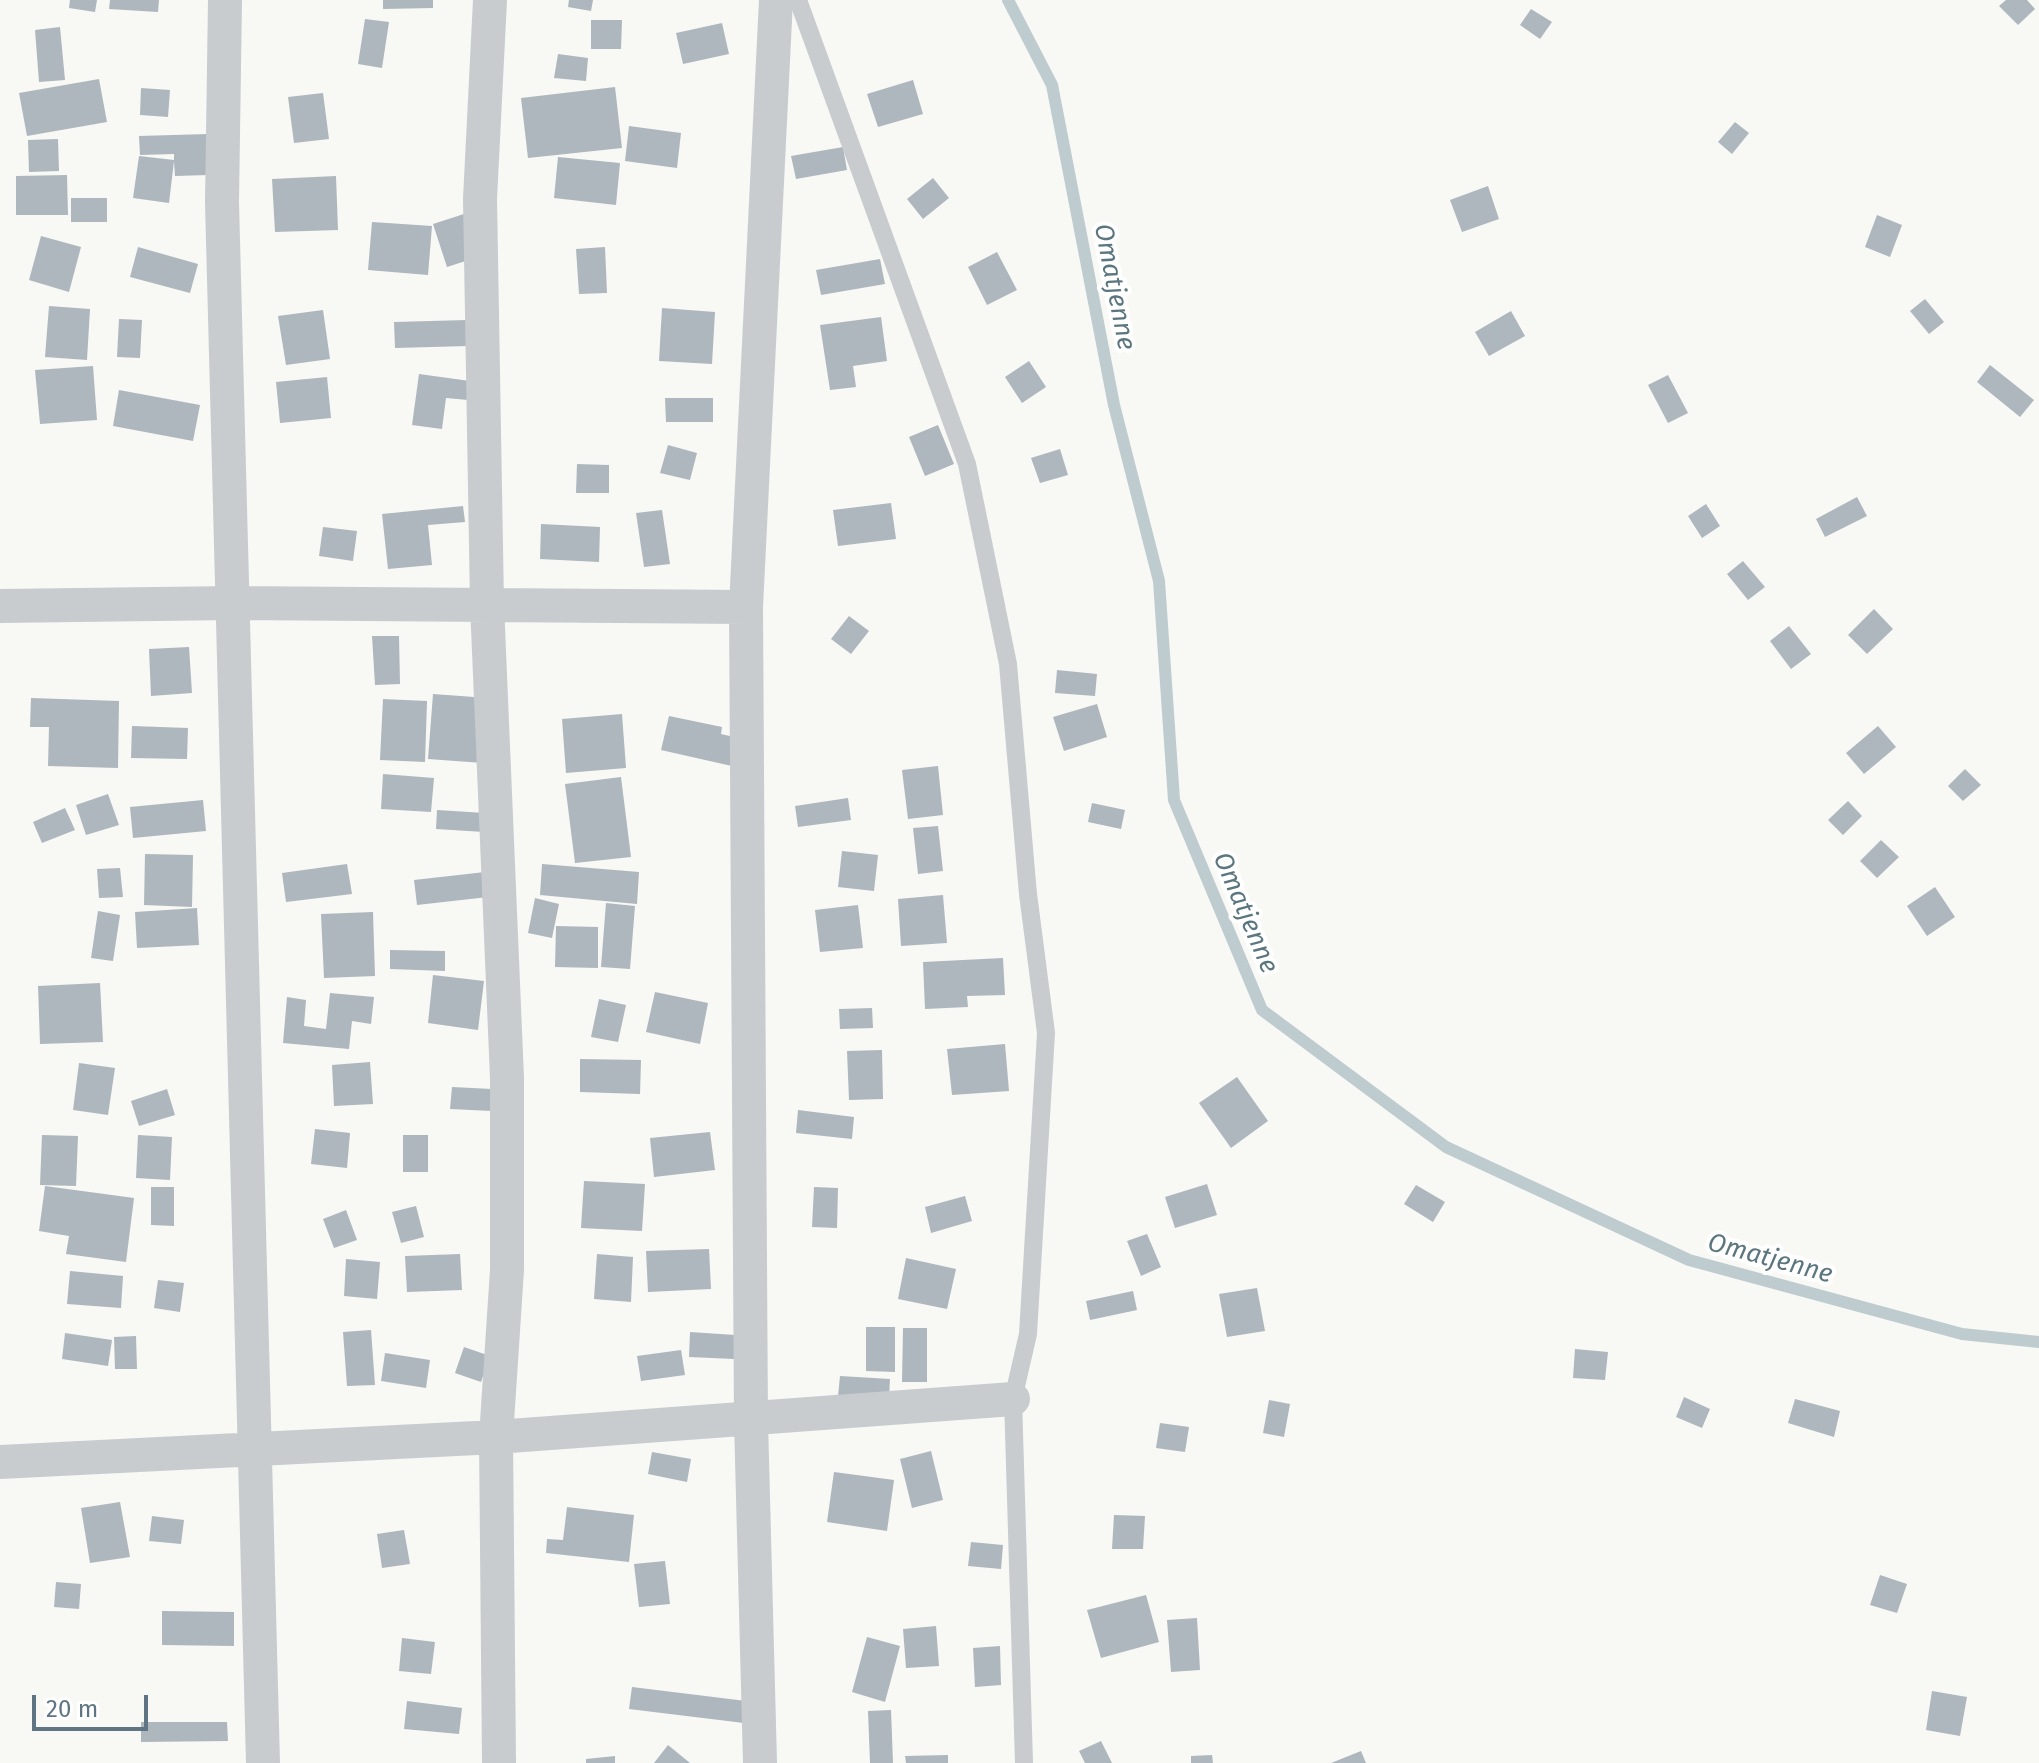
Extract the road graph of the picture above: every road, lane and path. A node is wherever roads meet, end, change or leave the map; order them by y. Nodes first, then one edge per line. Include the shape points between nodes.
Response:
1 (225, 0) edge
2 (490, 0) edge
3 (776, 0) edge
4 (798, 0) edge
5 (234, 603) junction
6 (487, 604) junction
7 (0, 606) edge
8 (746, 607) junction
9 (1013, 1399) junction
10 (751, 1421) junction
11 (496, 1437) junction
12 (254, 1450) junction
13 (0, 1462) edge
14 (263, 1763) edge
15 (499, 1763) edge
16 (760, 1763) edge
17 (1024, 1763) edge

1 - 5 street via 222,202
2 - 6 street via 480,199
3 - 8 street
4 - 9 lane via 967,464 1008,664 1046,1033 1028,1334
5 - 6 street
5 - 7 street
5 - 12 street
6 - 8 street
6 - 11 street via 507,1078 507,1270
8 - 10 street
9 - 10 street
9 - 17 lane
10 - 11 street
10 - 16 street
11 - 12 street
11 - 15 street
12 - 13 street
12 - 14 street

